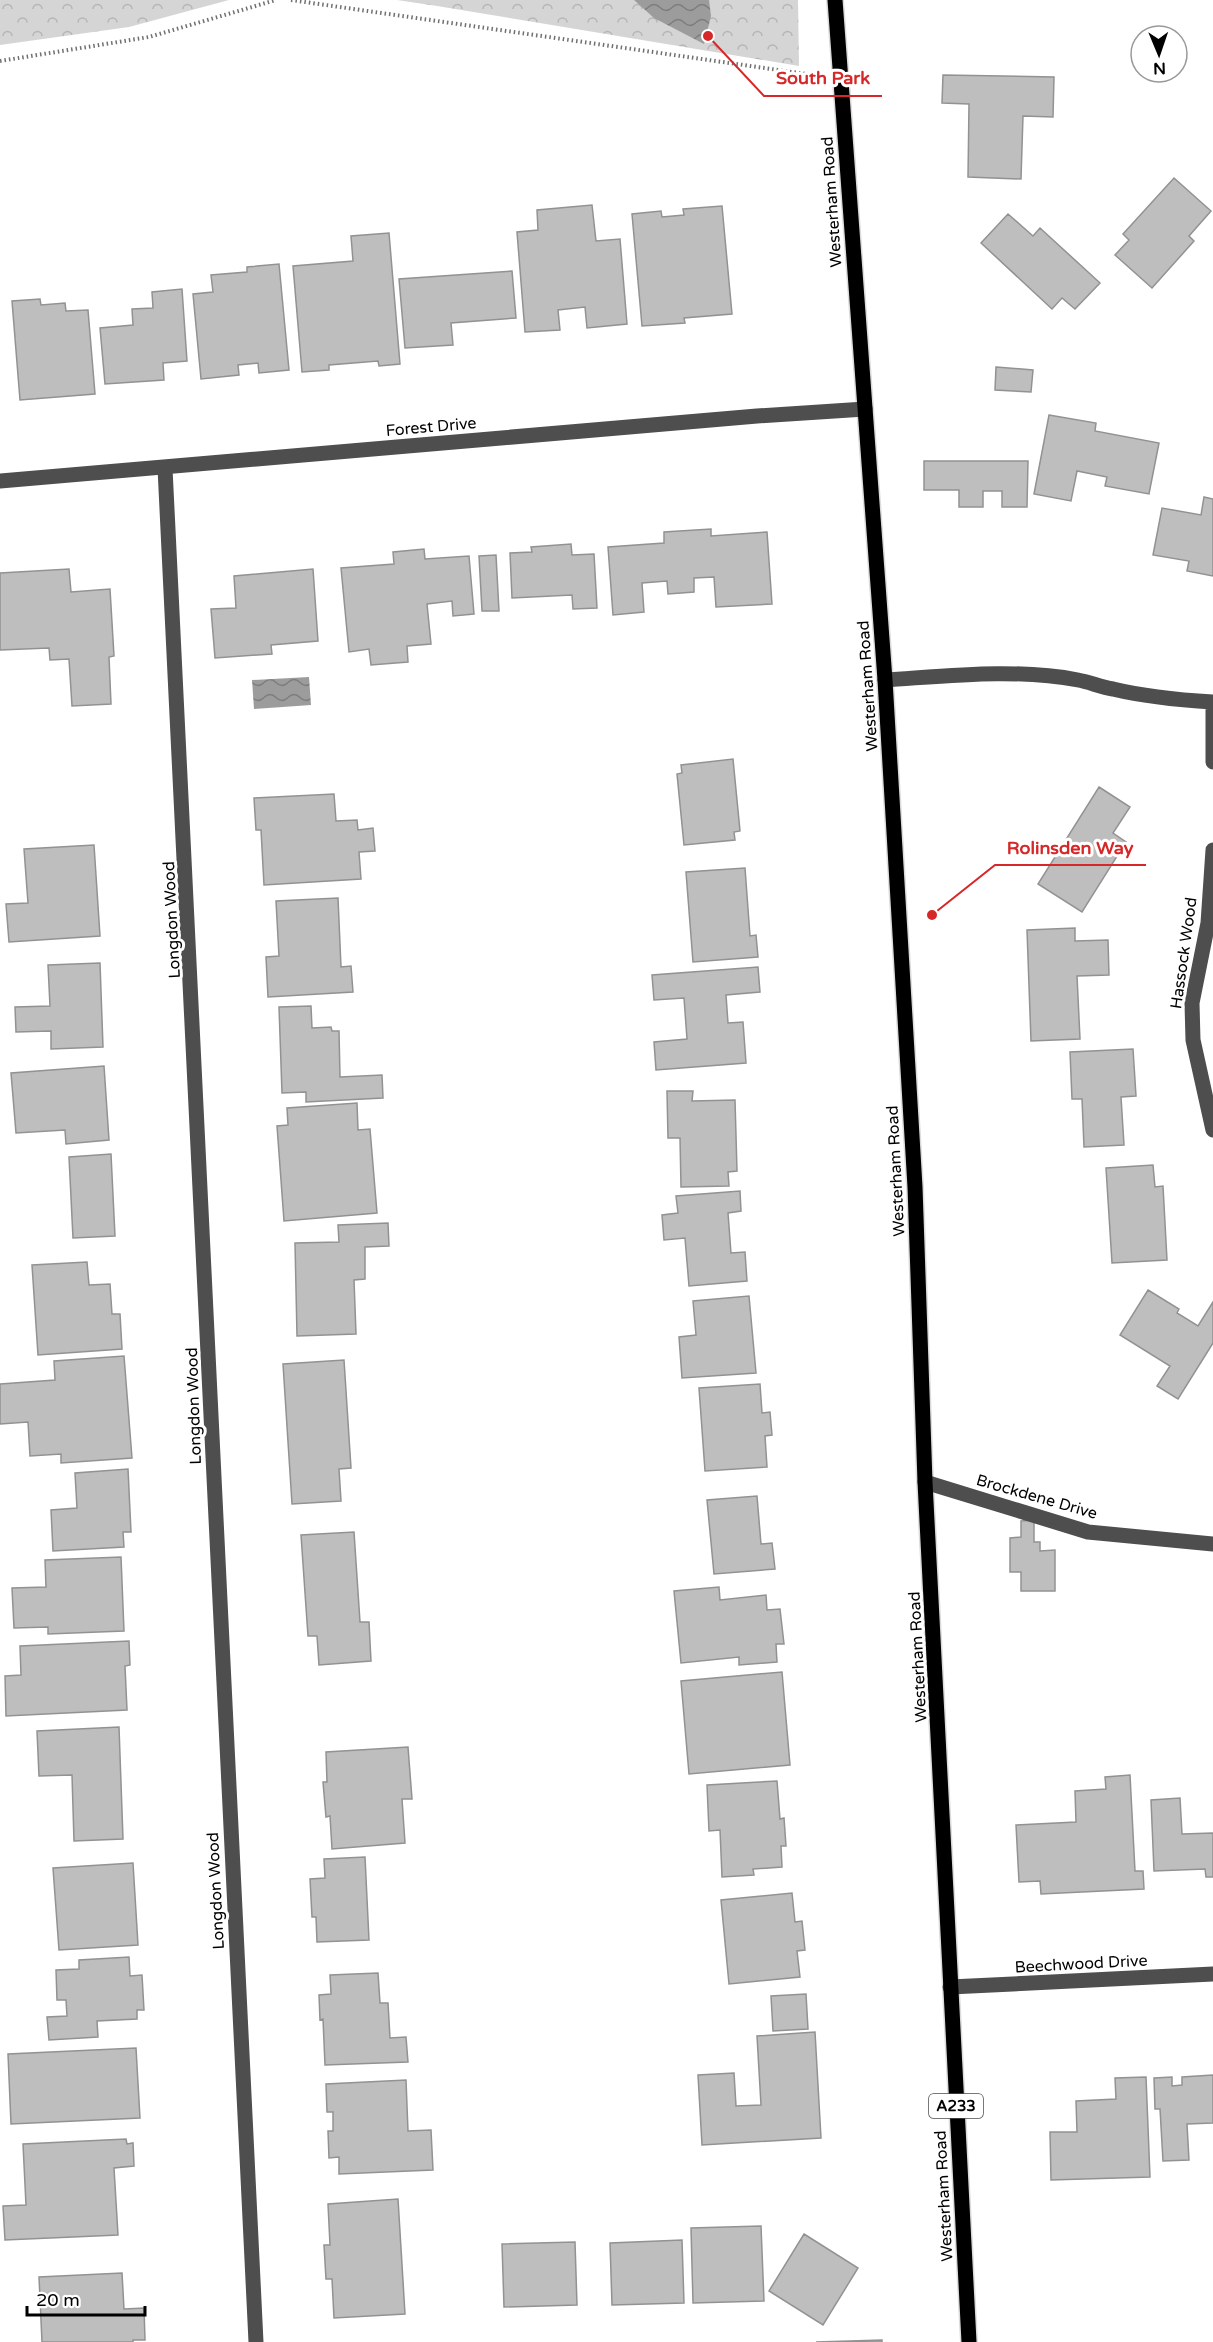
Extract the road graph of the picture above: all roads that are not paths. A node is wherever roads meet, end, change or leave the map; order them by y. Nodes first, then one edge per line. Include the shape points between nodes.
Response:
1 (835, 0) edge
2 (865, 408) junction
3 (165, 468) junction
4 (0, 481) edge
5 (885, 680) junction
6 (1213, 702) edge
7 (1213, 762) edge
8 (1213, 850) edge
9 (1213, 1130) edge
10 (925, 1482) junction
11 (1213, 1544) edge
12 (1213, 1974) edge
13 (950, 1987) junction
14 (256, 2342) edge
15 (969, 2342) edge

1 - 2 main road, Westerham Road / A233
2 - 3 street, Forest Drive
2 - 5 main road, Westerham Road / A233
3 - 4 street, Forest Drive
3 - 14 street, Longdon Wood
5 - 6 street via 1037,675 1156,698
5 - 10 main road, Westerham Road / A233 via 915,1187
6 - 7 street
8 - 9 street, Hassock Wood via 1208,923 1192,1003 1193,1040
10 - 11 street, Brockdene Drive via 1088,1532
10 - 13 main road, Westerham Road / A233
12 - 13 street, Beechwood Drive
13 - 15 main road, Westerham Road / A233

